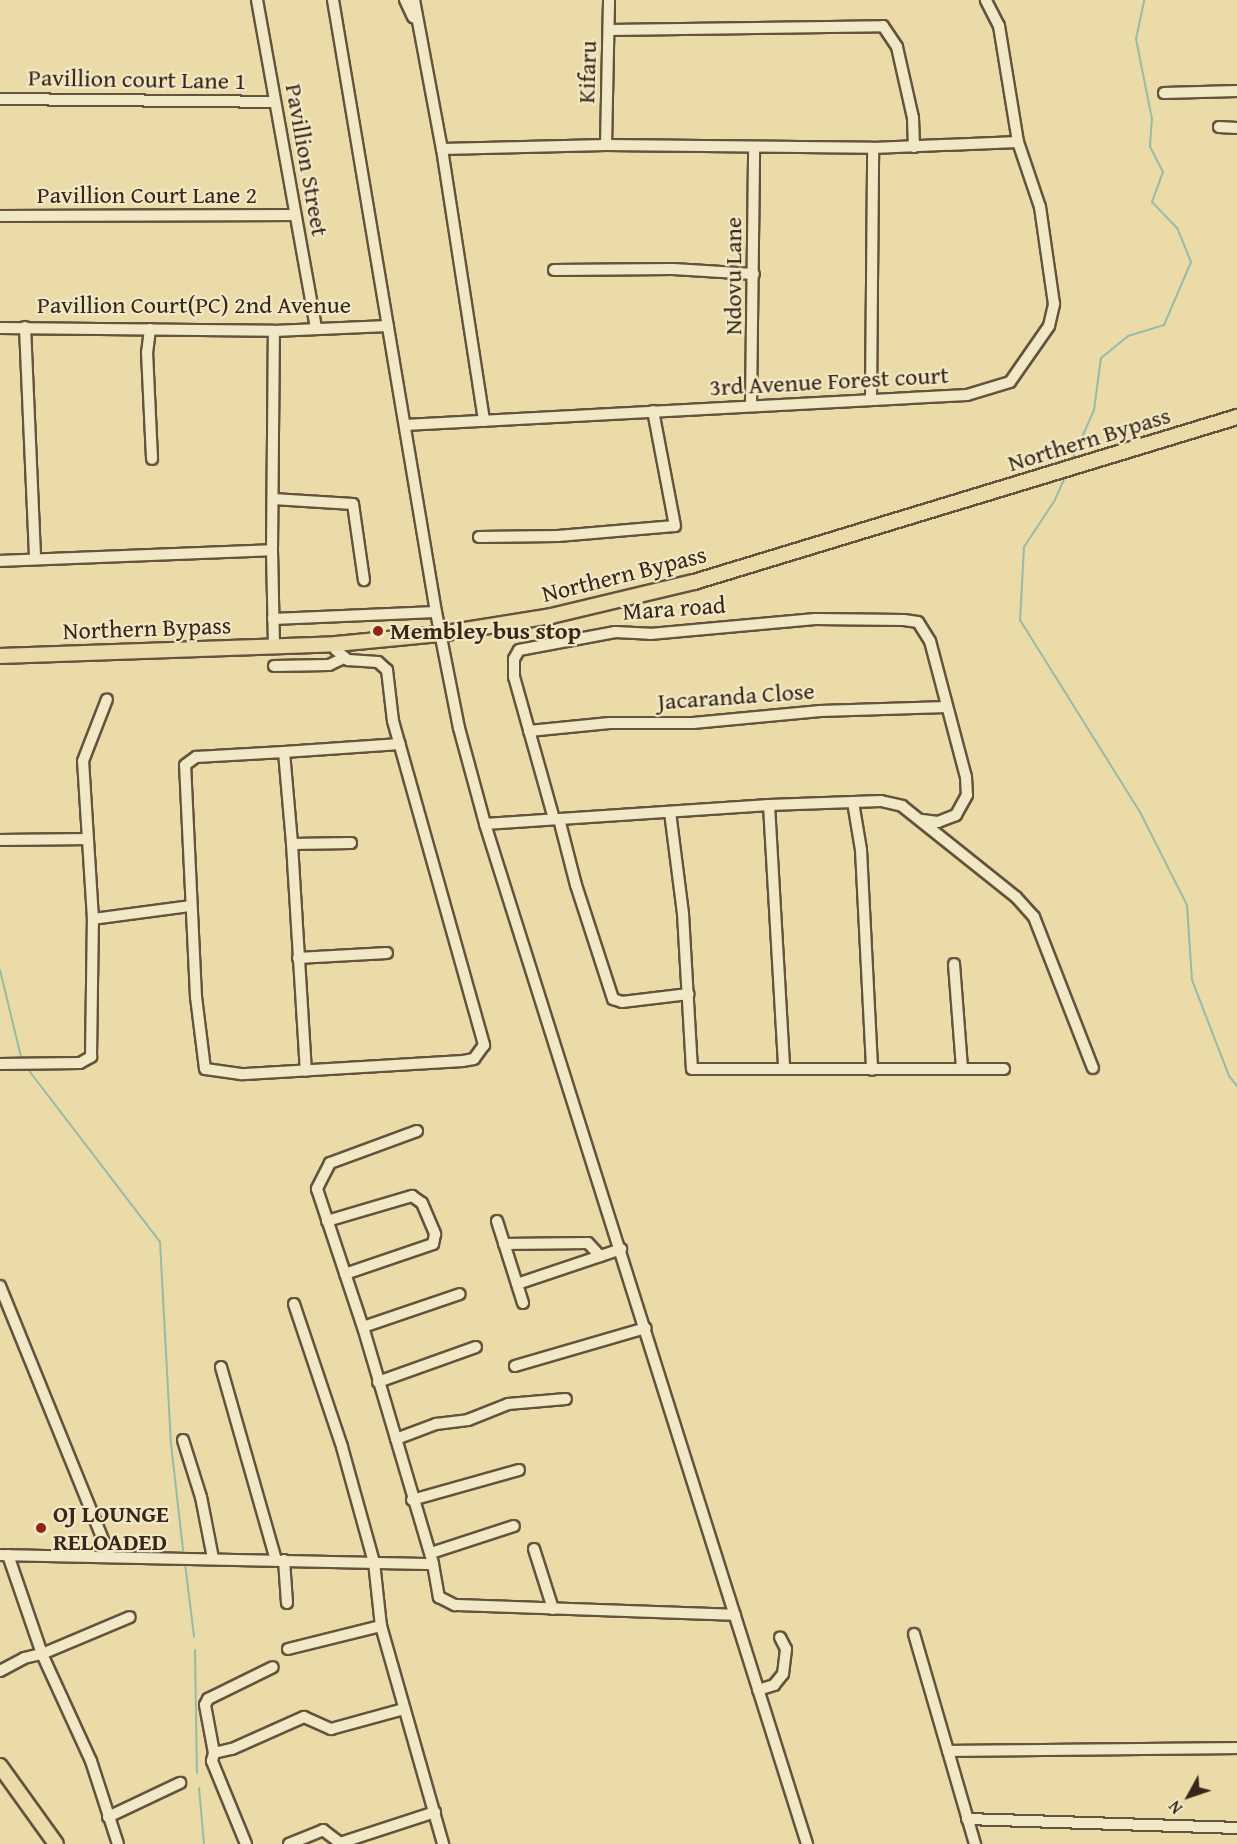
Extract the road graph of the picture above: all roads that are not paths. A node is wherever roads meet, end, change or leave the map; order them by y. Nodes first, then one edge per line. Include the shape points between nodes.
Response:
1 (257, 0) edge
2 (333, 0) edge
3 (405, 0) edge
4 (414, 0) edge
5 (609, 0) edge
6 (986, 0) edge
7 (416, 23) junction
8 (609, 30) junction
9 (1237, 91) edge
10 (1164, 93) dead end
11 (0, 99) edge
12 (274, 102) junction
13 (1219, 128) dead end
14 (1237, 128) edge
15 (1018, 142) junction
16 (606, 145) junction
17 (914, 147) junction
18 (754, 148) junction
19 (873, 148) junction
20 (442, 149) junction
21 (295, 215) junction
22 (0, 216) edge
23 (554, 270) dead end
24 (754, 274) junction
25 (388, 326) junction
26 (25, 327) junction
27 (316, 327) junction
28 (0, 328) edge
29 (150, 329) junction
30 (274, 331) junction
31 (871, 398) junction
32 (751, 405) junction
33 (653, 411) junction
34 (1237, 417) edge
35 (484, 421) junction
36 (405, 425) junction
37 (152, 459) dead end
38 (273, 499) junction
39 (479, 537) dead end
40 (272, 550) junction
41 (35, 558) junction
42 (0, 561) edge
43 (364, 580) dead end
44 (436, 612) junction
45 (273, 619) junction
46 (440, 634) junction
47 (336, 644) junction
48 (274, 645) junction
49 (0, 656) edge
50 (344, 657) junction
51 (274, 666) dead end
52 (107, 699) dead end
53 (947, 707) junction
54 (529, 731) junction
55 (400, 744) junction
56 (284, 752) junction
57 (853, 802) junction
58 (769, 805) junction
59 (670, 812) junction
60 (556, 819) junction
61 (922, 820) junction
62 (485, 824) junction
63 (87, 839) junction
64 (0, 840) edge
65 (351, 843) dead end
66 (292, 844) junction
67 (190, 906) junction
68 (93, 919) junction
69 (387, 953) dead end
70 (298, 958) junction
71 (954, 964) dead end
72 (689, 994) junction
73 (0, 1064) edge
74 (962, 1067) junction
75 (1093, 1068) dead end
76 (784, 1069) junction
77 (1004, 1069) dead end
78 (872, 1070) junction
79 (306, 1071) junction
80 (417, 1131) dead end
81 (327, 1221) junction
82 (496, 1221) dead end
83 (504, 1244) junction
84 (621, 1249) junction
85 (600, 1256) junction
86 (345, 1274) junction
87 (518, 1284) junction
88 (0, 1286) edge
89 (460, 1294) dead end
90 (523, 1303) dead end
91 (294, 1304) dead end
92 (363, 1327) junction
93 (646, 1328) junction
94 (476, 1347) dead end
95 (516, 1366) dead end
96 (221, 1367) dead end
97 (378, 1382) junction
98 (566, 1399) dead end
99 (396, 1439) junction
100 (183, 1440) dead end
101 (519, 1470) dead end
102 (412, 1500) junction
103 (514, 1526) dead end
104 (534, 1550) dead end
105 (4, 1555) edge
106 (109, 1555) junction
107 (213, 1557) junction
108 (432, 1558) junction
109 (280, 1560) junction
110 (374, 1562) junction
111 (287, 1603) dead end
112 (553, 1609) junction
113 (735, 1615) junction
114 (130, 1617) dead end
115 (381, 1626) junction
116 (914, 1634) dead end
117 (780, 1637) dead end
118 (288, 1649) dead end
119 (42, 1654) junction
120 (273, 1667) dead end
121 (0, 1671) edge
122 (759, 1690) junction
123 (404, 1709) junction
124 (1237, 1748) edge
125 (948, 1751) junction
126 (214, 1752) junction
127 (0, 1766) edge
128 (180, 1783) dead end
129 (31, 1806) junction
130 (435, 1812) junction
131 (108, 1817) junction
132 (967, 1819) junction
133 (1237, 1828) edge
134 (56, 1844) edge
135 (65, 1844) edge
136 (118, 1844) edge
137 (246, 1844) edge
138 (288, 1844) edge
139 (340, 1844) edge
140 (443, 1844) edge
141 (807, 1844) edge
142 (975, 1844) edge

1 - 12 street, Pavillion Street
2 - 25 street
3 - 7 street
4 - 7 street
5 - 8 street, Kifaru
6 - 15 street, 3rd Avenue Forest court via 999,26
7 - 20 street
8 - 16 street, Kifaru
8 - 17 street via 883,26 897,47 913,118
9 - 10 street
11 - 12 street, Pavillion court Lane 1
12 - 21 street, Pavillion Street
13 - 14 street
15 - 17 street
15 - 31 street, 3rd Avenue Forest court via 1040,207 1054,304 1050,326 1010,382 998,388 967,395
16 - 18 street
16 - 20 street
17 - 19 street
18 - 19 street
18 - 24 street, Ndovu Lane
19 - 31 street
20 - 35 street
21 - 22 street, Pavillion Court Lane 2
21 - 27 street, Pavillion Street
23 - 24 street via 673,269
24 - 32 street, Ndovu Lane
25 - 27 street, Pavillion Court(PC) 2nd Avenue
25 - 36 street
26 - 28 street, Pavillion Court(PC) 2nd Avenue
26 - 29 street, Pavillion Court(PC) 2nd Avenue
26 - 41 street
27 - 30 street, Pavillion Court(PC) 2nd Avenue
29 - 30 street, Pavillion Court(PC) 2nd Avenue
29 - 37 street via 147,352
30 - 38 street
31 - 32 street, 3rd Avenue Forest court
32 - 33 street, 3rd Avenue Forest court
33 - 35 street, 3rd Avenue Forest court
33 - 39 street via 675,526 558,536
34 - 46 main road, Northern Bypass via 631,598
35 - 36 street, 3rd Avenue Forest court
36 - 44 street
38 - 40 street
38 - 43 street via 353,504
40 - 41 street
40 - 45 street
41 - 42 street
44 - 45 street
44 - 46 street
45 - 48 street
46 - 47 main road, Northern Bypass
46 - 62 street
47 - 48 main road, Northern Bypass
47 - 50 street via 336,650
48 - 49 main road, Northern Bypass
50 - 51 street via 329,665
50 - 55 street via 386,666
52 - 63 street via 83,761
53 - 54 street, Jacaranda Close via 820,711 693,723 610,723
53 - 54 street, Mara road via 932,646 918,622 815,619 650,634 615,632 519,650 514,659 514,677
53 - 61 street via 966,777 967,795 953,817 938,822
54 - 60 street, Mara road
55 - 56 street
55 - 79 street via 484,1045 474,1059 463,1061
56 - 66 street
56 - 67 street via 196,757 185,765
57 - 58 street
57 - 61 street via 894,803
57 - 78 street via 861,850
58 - 59 street
58 - 76 street
59 - 60 street
59 - 72 street
60 - 62 street
60 - 72 street, Mara road via 614,999 622,1002
61 - 75 street via 1016,897 1034,918
62 - 84 street
63 - 64 street
63 - 68 street
65 - 66 street
66 - 70 street
67 - 68 street
67 - 79 street via 205,1069 241,1074
68 - 73 street via 94,1054 80,1063
69 - 70 street
70 - 79 street
71 - 74 street
72 - 76 street via 692,1069
74 - 77 street
74 - 78 street
76 - 78 street
80 - 81 street via 330,1163 317,1189
81 - 86 street
81 - 86 street via 412,1196 422,1203 435,1234 433,1244
82 - 83 street
83 - 85 street via 588,1243
83 - 87 street
84 - 85 street
84 - 93 street
85 - 87 street
86 - 92 street
87 - 90 street
88 - 106 street
89 - 92 street
91 - 110 street via 342,1447
92 - 97 street
93 - 95 street
93 - 113 street
94 - 97 street
96 - 109 street
97 - 99 street
98 - 99 street via 508,1404 468,1420 436,1424
99 - 102 street
100 - 107 street via 201,1497
101 - 102 street
102 - 108 street
103 - 108 street
104 - 112 street
105 - 106 street
105 - 119 street
106 - 107 street
107 - 109 street
108 - 110 street
108 - 112 street via 439,1597 446,1602
109 - 110 street
109 - 111 street
110 - 115 street
112 - 113 street
113 - 122 street
114 - 119 street
115 - 118 street
115 - 123 street
116 - 125 street
117 - 122 street via 786,1649 783,1674 774,1685
119 - 121 street via 24,1658
119 - 131 street via 91,1761
120 - 126 street via 208,1699
122 - 141 street
123 - 126 street via 331,1729 304,1717 232,1749
123 - 130 street
124 - 125 street
125 - 132 street
126 - 137 street via 212,1761
127 - 129 main road
128 - 131 street
129 - 134 main road
129 - 135 main road
130 - 139 street
130 - 140 street
131 - 136 street
132 - 133 street
132 - 142 street
138 - 139 street via 323,1830

